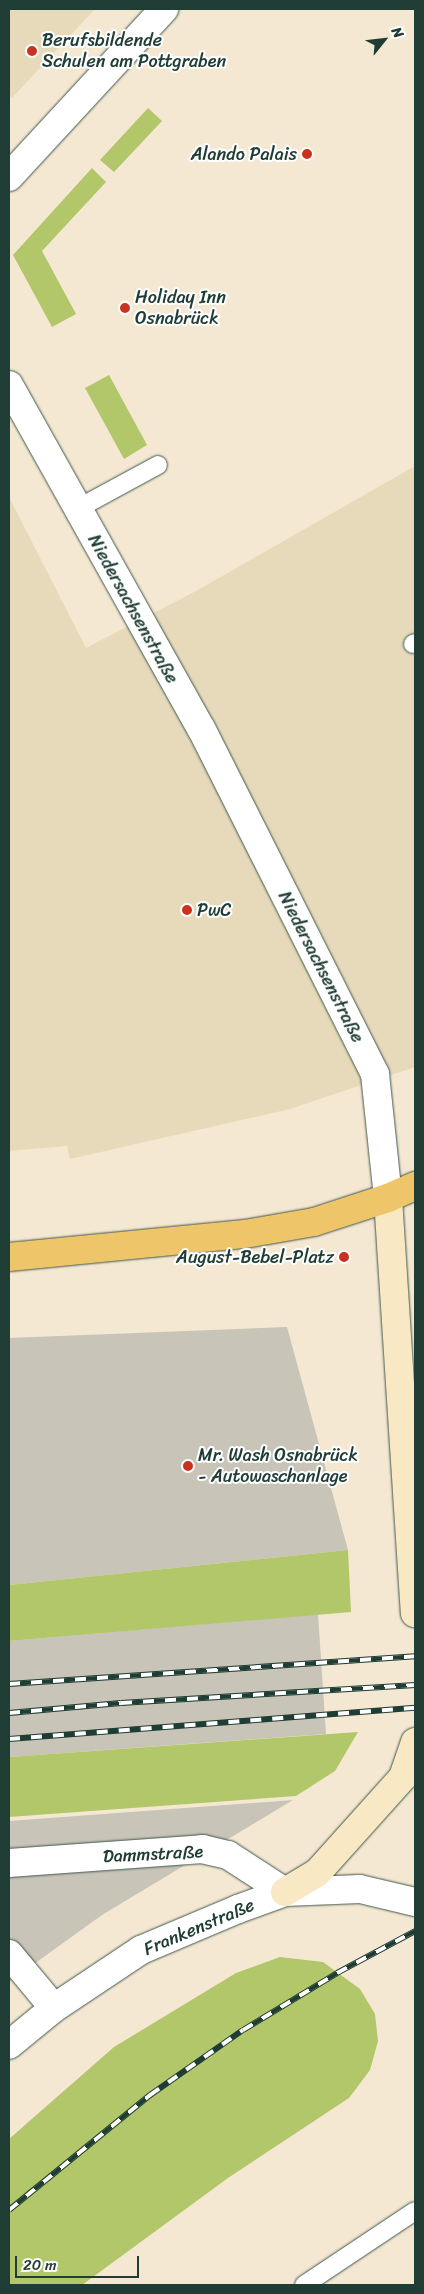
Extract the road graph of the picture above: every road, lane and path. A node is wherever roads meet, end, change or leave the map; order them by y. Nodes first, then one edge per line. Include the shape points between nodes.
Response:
1 (164, 9) edge
2 (9, 178) edge
3 (9, 385) edge
4 (158, 464) dead end
5 (77, 510) junction
6 (415, 1186) edge
7 (388, 1198) junction
8 (9, 1257) edge
9 (415, 1614) edge
10 (415, 1742) edge
11 (9, 1863) edge
12 (285, 1892) junction
13 (415, 1902) edge
14 (9, 1954) edge
15 (54, 2008) junction
16 (9, 2045) edge
17 (415, 2211) edge
18 (304, 2285) edge

1 - 2 street
3 - 5 street, Niedersachsenstraße
4 - 5 lane
5 - 7 street, Niedersachsenstraße via 202,730 375,1074
6 - 7 main road
7 - 8 main road via 314,1222 245,1234
7 - 9 street, Niedersachsenstraße
10 - 12 street via 402,1777 317,1872
11 - 12 street, Dammstraße via 202,1849 228,1855
12 - 13 street, Frankenstraße via 360,1889
12 - 15 street, Frankenstraße via 141,1950
14 - 15 street
15 - 16 street, Frankenstraße
17 - 18 lane

